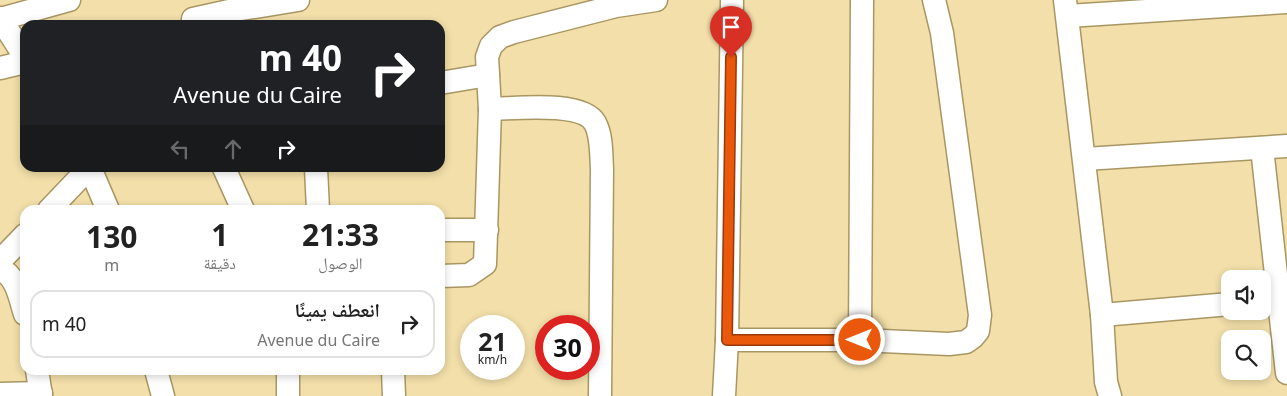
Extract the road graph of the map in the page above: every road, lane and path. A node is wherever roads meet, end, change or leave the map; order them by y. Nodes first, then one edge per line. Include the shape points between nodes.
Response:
1 (70, 0) edge
2 (298, 0) edge
3 (656, 0) edge
4 (732, 0) edge
5 (862, 0) edge
6 (934, 0) edge
7 (1287, 2) edge
8 (616, 3) edge
9 (1202, 3) edge
10 (1067, 8) edge
11 (193, 15) edge
12 (1, 18) edge
13 (20, 49) edge
14 (20, 63) edge
15 (0, 68) edge
16 (488, 75) junction
17 (445, 82) edge
18 (490, 109) junction
19 (1287, 146) edge
20 (1262, 148) junction
21 (1085, 159) junction
22 (86, 172) edge
23 (92, 172) edge
24 (226, 172) edge
25 (316, 172) edge
26 (54, 205) edge
27 (106, 205) edge
28 (241, 205) edge
29 (318, 205) edge
30 (445, 230) edge
31 (487, 230) junction
32 (20, 240) edge
33 (0, 261) edge
34 (0, 269) edge
35 (445, 276) edge
36 (20, 300) edge
37 (1276, 300) edge
38 (1221, 305) edge
39 (1102, 315) junction
40 (727, 340) junction
41 (860, 340) junction
42 (1287, 373) edge
43 (38, 375) edge
44 (157, 375) edge
45 (288, 375) edge
46 (393, 375) edge
47 (0, 394) edge
48 (41, 395) edge
49 (163, 396) edge
50 (288, 396) edge
51 (394, 396) edge
52 (600, 396) edge
53 (724, 396) edge
54 (1110, 396) edge

1 - 12 street
2 - 11 street
3 - 8 street
4 - 40 street
5 - 41 street
6 - 41 street via 942,33 980,324 966,342
7 - 9 street
8 - 16 street via 500,37 491,46 487,57
9 - 10 street
10 - 21 street
12 - 13 street
14 - 15 street
16 - 17 street
16 - 18 street
18 - 31 street
18 - 52 street via 558,108 581,112 594,121 602,169
19 - 20 street
20 - 21 street
20 - 37 street
21 - 39 street
22 - 26 street
23 - 27 street
24 - 28 street
25 - 29 street
30 - 31 street
31 - 35 street via 485,264 468,275
32 - 33 street
34 - 36 street via 14,283
37 - 42 street
38 - 39 street
39 - 54 street via 1106,382
40 - 41 street
40 - 53 street
43 - 48 street
44 - 49 street
45 - 50 street
46 - 51 street
47 - 48 street

